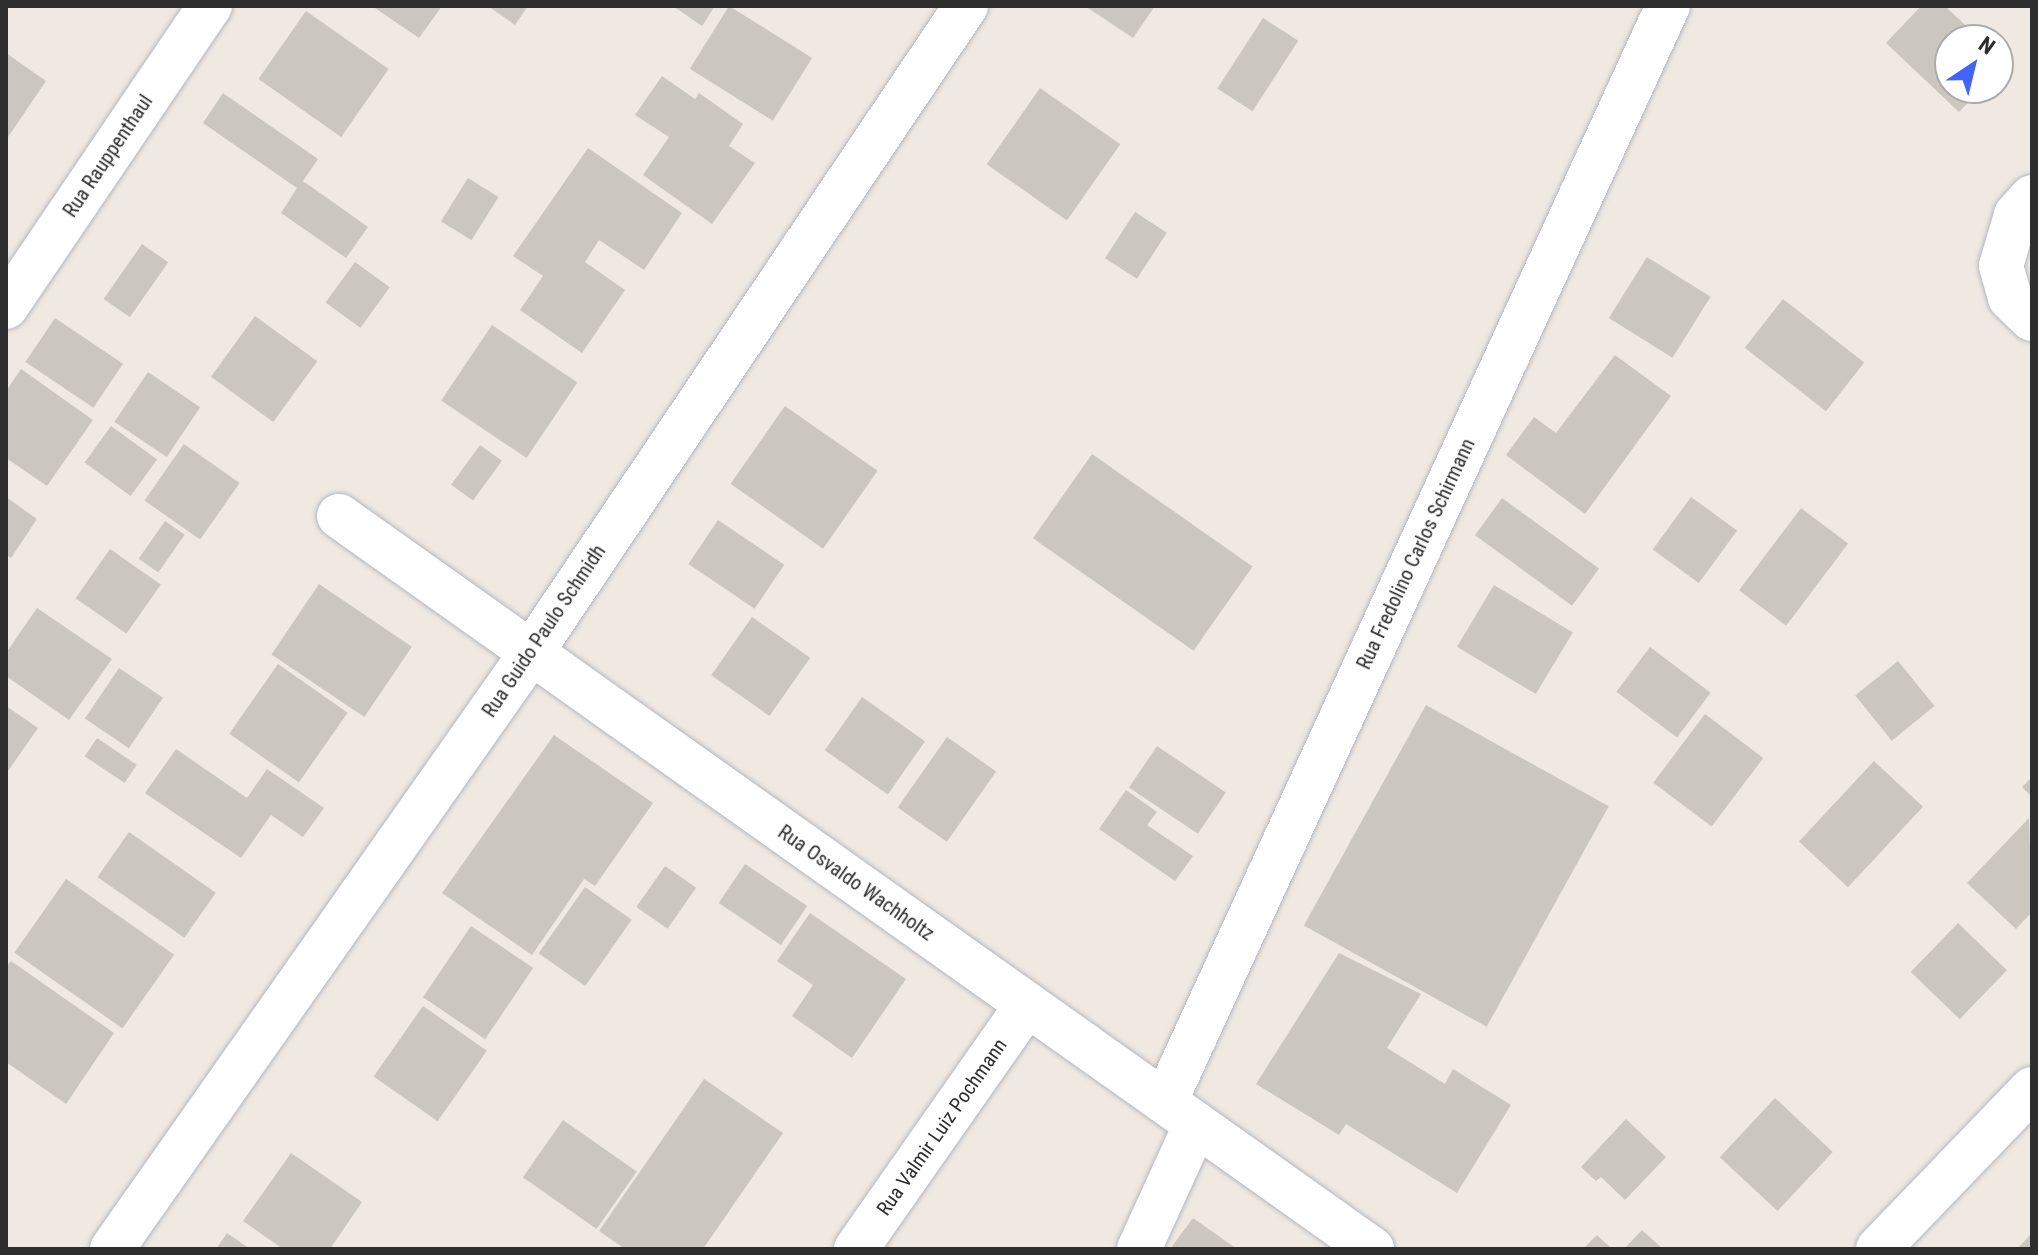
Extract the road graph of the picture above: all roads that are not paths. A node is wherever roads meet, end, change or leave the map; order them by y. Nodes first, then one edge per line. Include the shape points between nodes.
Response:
1 (210, 6) edge
2 (966, 6) edge
3 (1668, 6) edge
4 (2032, 197) edge
5 (6, 307) edge
6 (2021, 308) edge
7 (339, 516) dead end
8 (531, 653) junction
9 (1027, 1005) junction
10 (2032, 1089) edge
11 (1181, 1113) junction
12 (112, 1249) edge
13 (856, 1249) edge
14 (1139, 1249) edge
15 (1372, 1249) edge
16 (1878, 1249) edge

1 - 5 street, Rua Rauppenthaul
2 - 8 street, Rua Guido Paulo Schmidh
3 - 11 street, Rua Fredolino Carlos Schirmann
4 - 6 street via 2016,215 2001,266
7 - 8 street, Rua Osvaldo Wachholtz
8 - 9 street, Rua Osvaldo Wachholtz
8 - 12 street, Rua Guido Paulo Schmidh
9 - 11 street, Rua Osvaldo Wachholtz
9 - 13 street, Rua Valmir Luiz Pochmann
10 - 16 street
11 - 14 street, Rua Fredolino Carlos Schirmann
11 - 15 street, Rua Osvaldo Wachholtz

